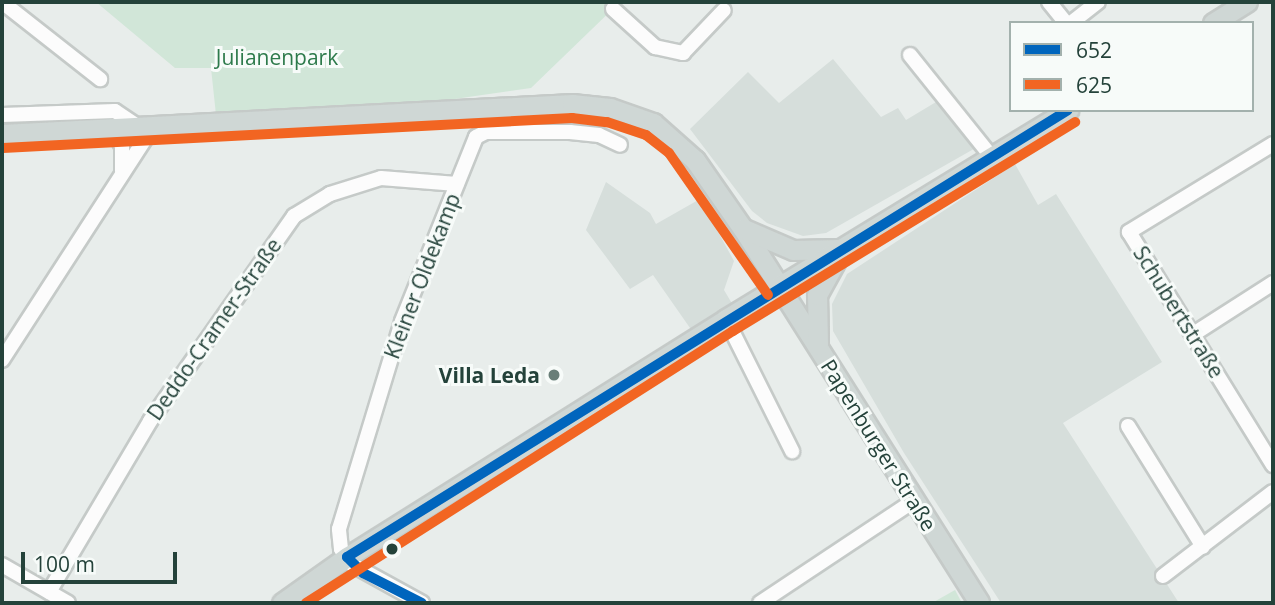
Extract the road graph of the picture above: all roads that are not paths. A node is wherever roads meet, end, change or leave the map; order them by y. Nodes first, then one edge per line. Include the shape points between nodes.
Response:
1 (2, 2) edge
2 (1049, 2) edge
3 (1098, 2) edge
4 (1247, 2) edge
5 (614, 9) edge
6 (724, 10) dead end
7 (1067, 21) edge
8 (1072, 21) edge
9 (1216, 21) edge
10 (911, 55) dead end
11 (100, 79) dead end
12 (1065, 112) edge
13 (2, 115) edge
14 (145, 126) junction
15 (111, 127) junction
16 (2, 134) edge
17 (1273, 144) edge
18 (620, 145) dead end
19 (990, 155) junction
20 (120, 179) junction
21 (457, 184) junction
22 (743, 229) junction
23 (846, 248) junction
24 (1273, 283) edge
25 (779, 287) junction
26 (726, 319) junction
27 (1192, 335) junction
28 (818, 348) junction
29 (2, 360) edge
30 (1128, 426) dead end
31 (792, 452) dead end
32 (1273, 465) edge
33 (1273, 492) edge
34 (912, 502) junction
35 (1203, 547) junction
36 (346, 557) junction
37 (2, 565) edge
38 (1163, 576) dead end
39 (49, 592) junction
40 (68, 603) edge
41 (282, 603) edge
42 (422, 603) edge
43 (760, 603) edge
44 (979, 603) edge

1 - 11 street
2 - 7 street
3 - 8 street
4 - 9 main road
5 - 6 street via 655,47 683,53
10 - 19 street
12 - 19 main road
13 - 14 street via 115,111
14 - 15 main road, Papenburger Straße
14 - 20 street
14 - 22 main road, Papenburger Straße via 593,105 653,123 679,143
15 - 16 main road, Papenburger Straße
15 - 20 street via 124,155
17 - 27 street, Schubertstraße via 1129,232
18 - 21 street, Kleiner Oldekamp via 600,135 570,132 486,132 476,137
19 - 23 main road
20 - 29 street
21 - 36 street, Kleiner Oldekamp via 402,321 346,499 338,536
21 - 39 street, Deddo-Cramer-Straße via 381,178 330,194 294,216 150,421
22 - 23 main road via 793,250
22 - 25 main road, Papenburger Straße
23 - 25 main road
23 - 28 main road via 817,295
24 - 27 street
25 - 26 main road
25 - 28 main road, Papenburger Straße
26 - 31 street
26 - 36 main road
27 - 32 street, Schubertstraße
28 - 34 main road, Papenburger Straße
30 - 35 street
33 - 35 street
34 - 43 street
34 - 44 main road, Papenburger Straße
35 - 38 street
36 - 41 main road
36 - 42 street via 363,573
37 - 39 street
39 - 40 street

